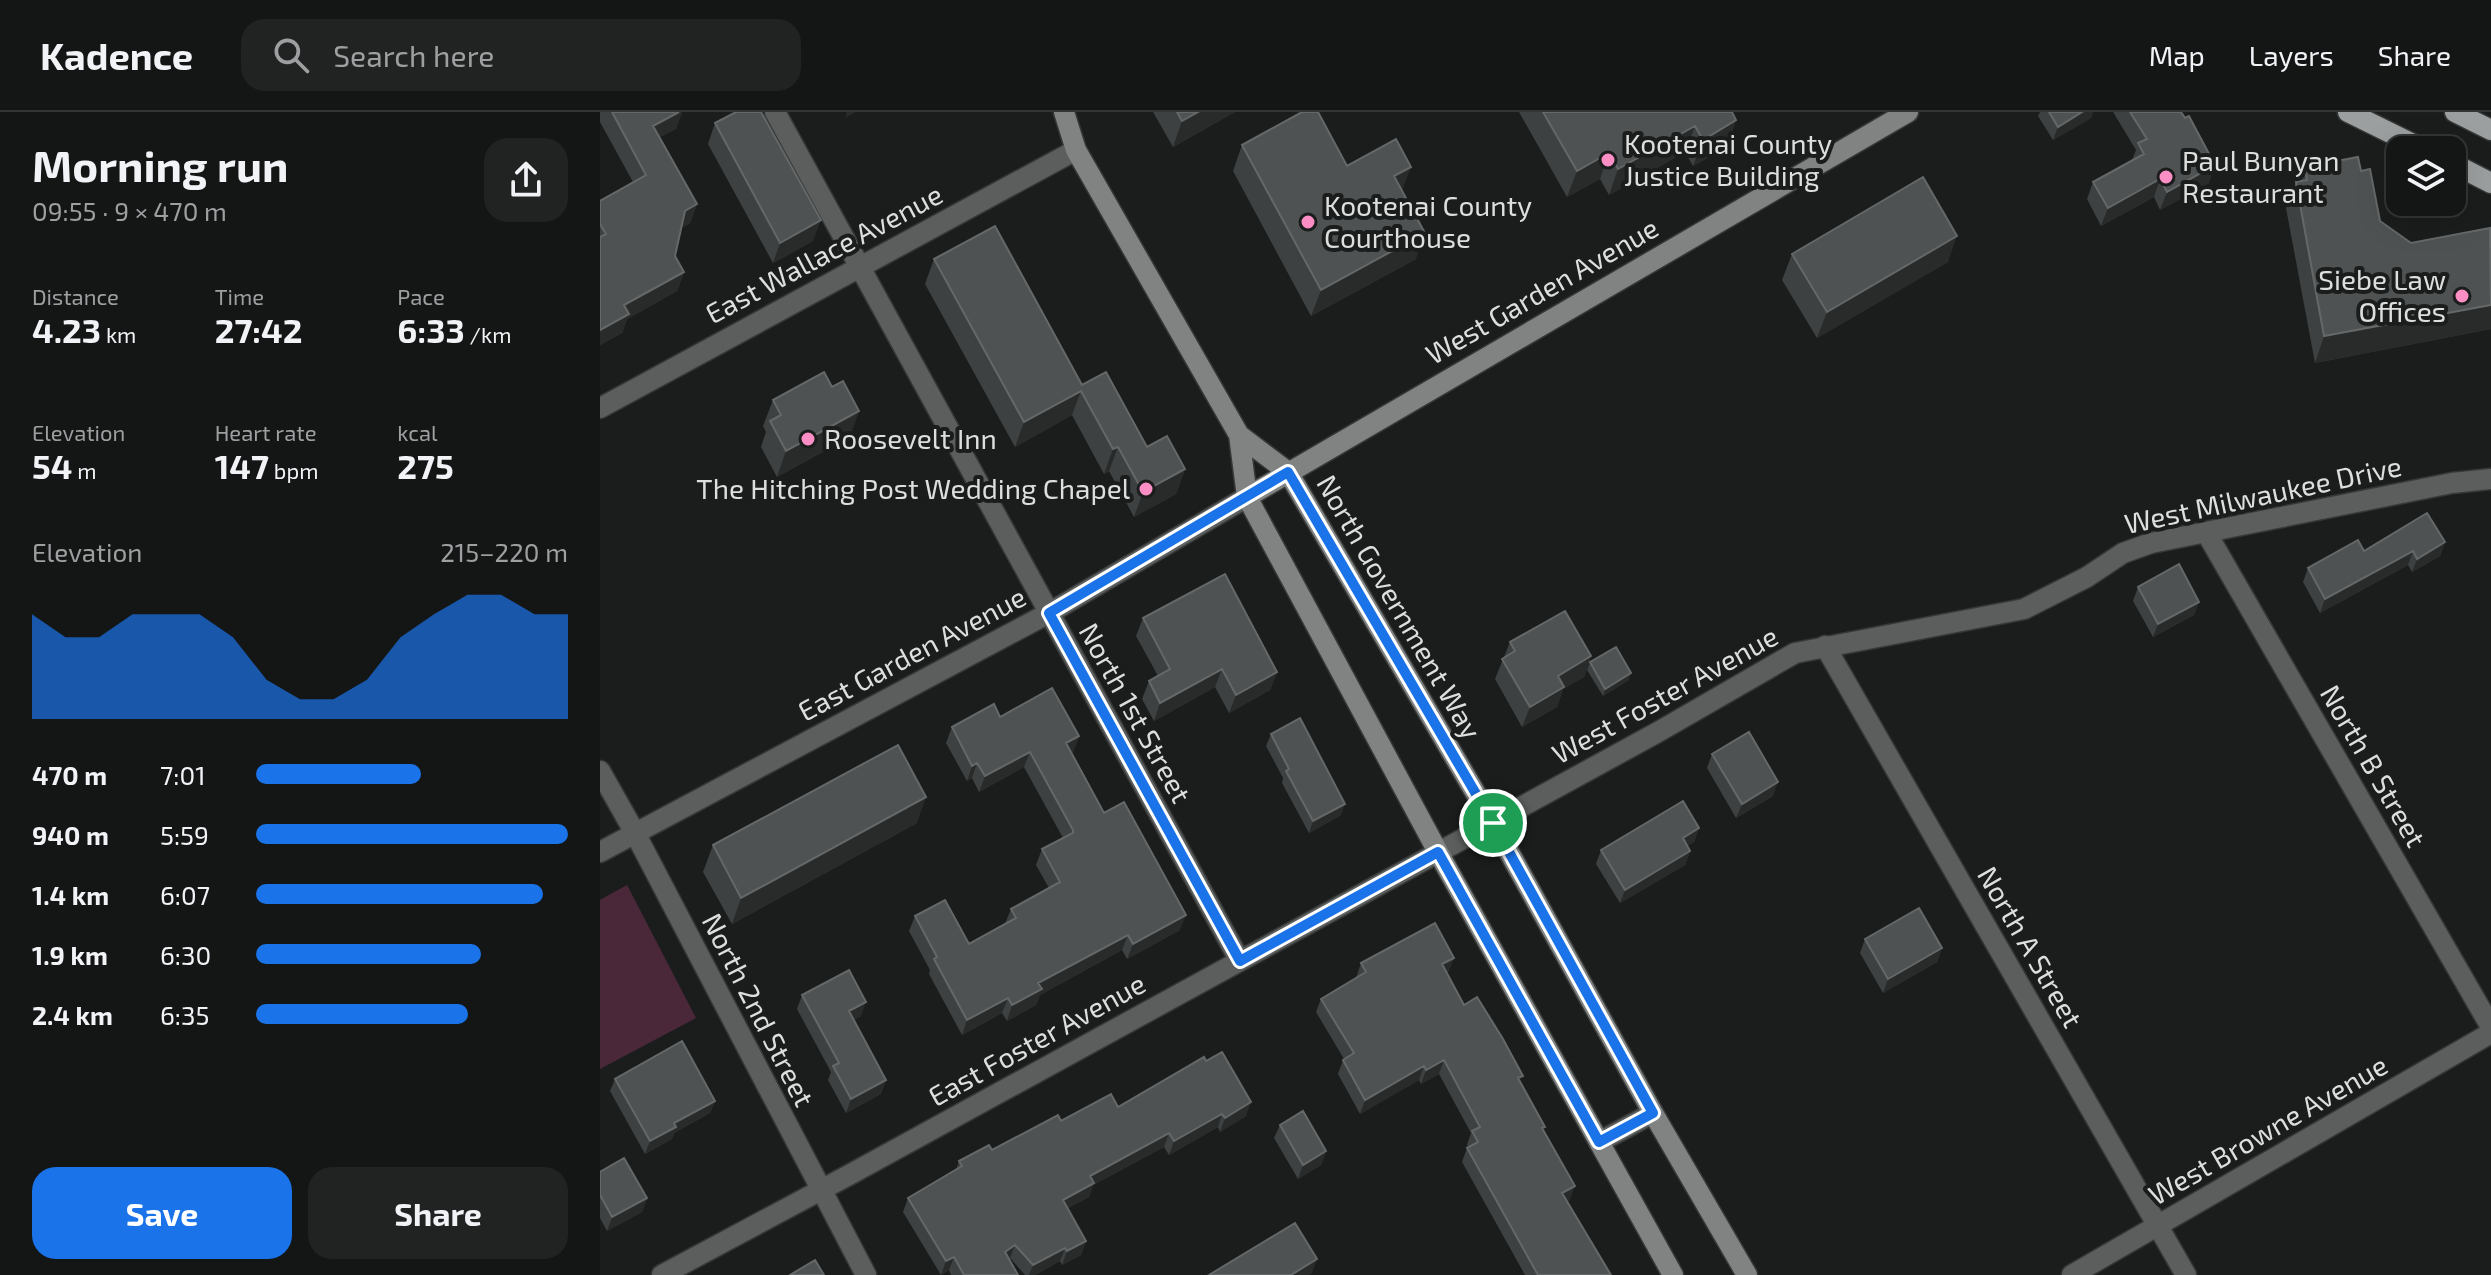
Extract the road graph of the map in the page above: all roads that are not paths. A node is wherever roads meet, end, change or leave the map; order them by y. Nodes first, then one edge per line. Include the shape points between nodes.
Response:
1 (775, 112) edge
2 (1064, 112) edge
3 (1908, 112) edge
4 (2348, 112) edge
5 (2455, 112) edge
6 (2491, 130) edge
7 (2397, 136) edge
8 (1076, 150) junction
9 (2466, 170) edge
10 (2491, 183) edge
11 (861, 265) junction
12 (600, 408) edge
13 (1239, 435) junction
14 (1288, 472) junction
15 (2491, 479) edge
16 (1247, 497) junction
17 (2206, 532) junction
18 (1049, 613) junction
19 (1825, 646) junction
20 (600, 771) edge
21 (1493, 823) junction
22 (635, 833) junction
23 (600, 852) edge
24 (1438, 852) junction
25 (1240, 961) junction
26 (2491, 1030) edge
27 (1653, 1113) junction
28 (1599, 1142) junction
29 (820, 1191) junction
30 (2158, 1225) junction
31 (662, 1275) edge
32 (866, 1275) edge
33 (1673, 1275) edge
34 (1747, 1275) edge
35 (2072, 1275) edge
36 (2186, 1275) edge

1 - 11 street, North 1st Street
2 - 8 main road, North Government Way
3 - 14 main road, West Garden Avenue
4 - 7 main road
5 - 6 main road
8 - 11 street, East Wallace Avenue
8 - 13 main road, North Government Way
9 - 10 main road
11 - 12 street, East Wallace Avenue
11 - 18 street, North 1st Street
13 - 14 main road, North Government Way
13 - 16 main road, North Government Way
14 - 16 main road, West Garden Avenue
14 - 21 main road, North Government Way
15 - 17 street, West Milwaukee Drive
16 - 18 street, East Garden Avenue
16 - 24 main road, North Government Way
17 - 19 street, West Milwaukee Drive via 2123,553 2024,609
17 - 26 street, North B Street
18 - 22 street, East Garden Avenue
18 - 25 street, North 1st Street
19 - 21 street, West Foster Avenue via 1771,665
19 - 30 street, North A Street
20 - 22 street, North 2nd Street
21 - 24 street
21 - 27 main road, North Government Way
22 - 23 street, East Garden Avenue
22 - 29 street, North 2nd Street
24 - 25 street, East Foster Avenue
24 - 28 main road, North Government Way
25 - 29 street, East Foster Avenue
26 - 30 street, West Browne Avenue
27 - 28 street
27 - 34 main road, North Government Way
28 - 33 main road, North Government Way
29 - 31 street, East Foster Avenue
29 - 32 street, North 2nd Street
30 - 35 street, West Browne Avenue
30 - 36 street, North A Street

